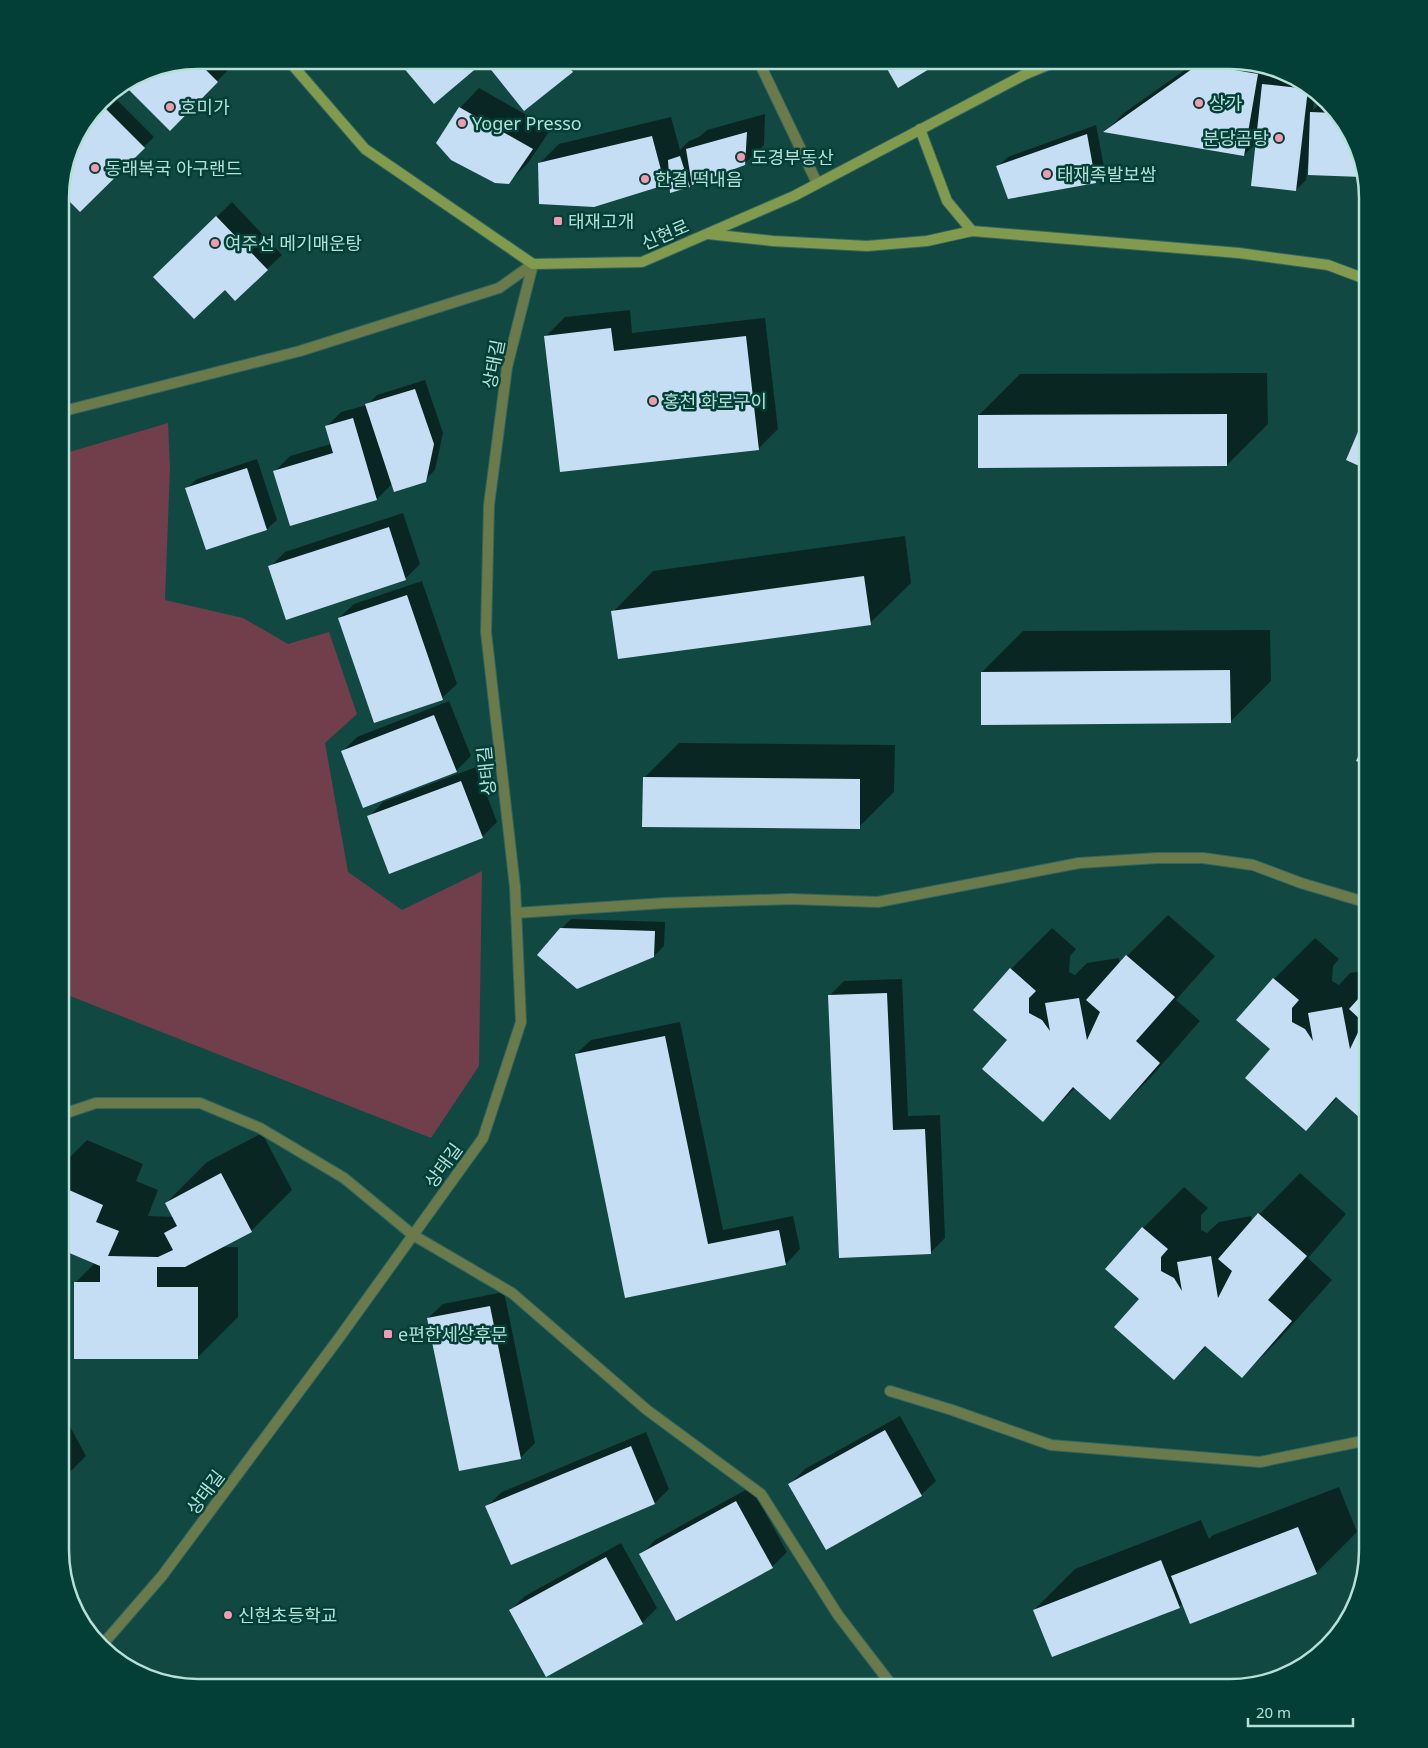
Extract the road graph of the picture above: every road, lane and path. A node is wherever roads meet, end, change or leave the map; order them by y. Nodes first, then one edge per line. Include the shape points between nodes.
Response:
1 (296, 69) edge
2 (762, 69) edge
3 (1035, 69) edge
4 (920, 129) junction
5 (817, 183) junction
6 (972, 231) junction
7 (707, 234) junction
8 (533, 264) junction
9 (1359, 277) edge
10 (69, 410) edge
11 (1359, 899) edge
12 (516, 913) junction
13 (69, 1112) edge
14 (413, 1235) junction
15 (890, 1391) dead end
16 (1359, 1445) edge
17 (106, 1640) edge
18 (887, 1679) edge

1 - 8 main road via 365,148
2 - 5 street
3 - 4 main road, 신현로
4 - 5 main road, 신현로
4 - 6 main road via 947,202
5 - 7 main road, 신현로
6 - 7 main road via 927,241 867,246
6 - 9 main road via 1239,253 1328,265
7 - 8 main road, 신현로 via 642,262
8 - 10 street via 499,288 309,348
8 - 12 street, 상태길 via 507,366 489,505 486,632
11 - 12 street via 1253,865 1203,858 1157,858 1079,863 878,902 675,903
12 - 14 street, 상태길 via 521,1022 483,1138
13 - 14 street via 96,1104 200,1104 260,1128 344,1178
14 - 17 street, 상태길 via 162,1576
14 - 18 street via 512,1293 647,1410 761,1494 838,1616
15 - 16 street via 1052,1445 1260,1462

